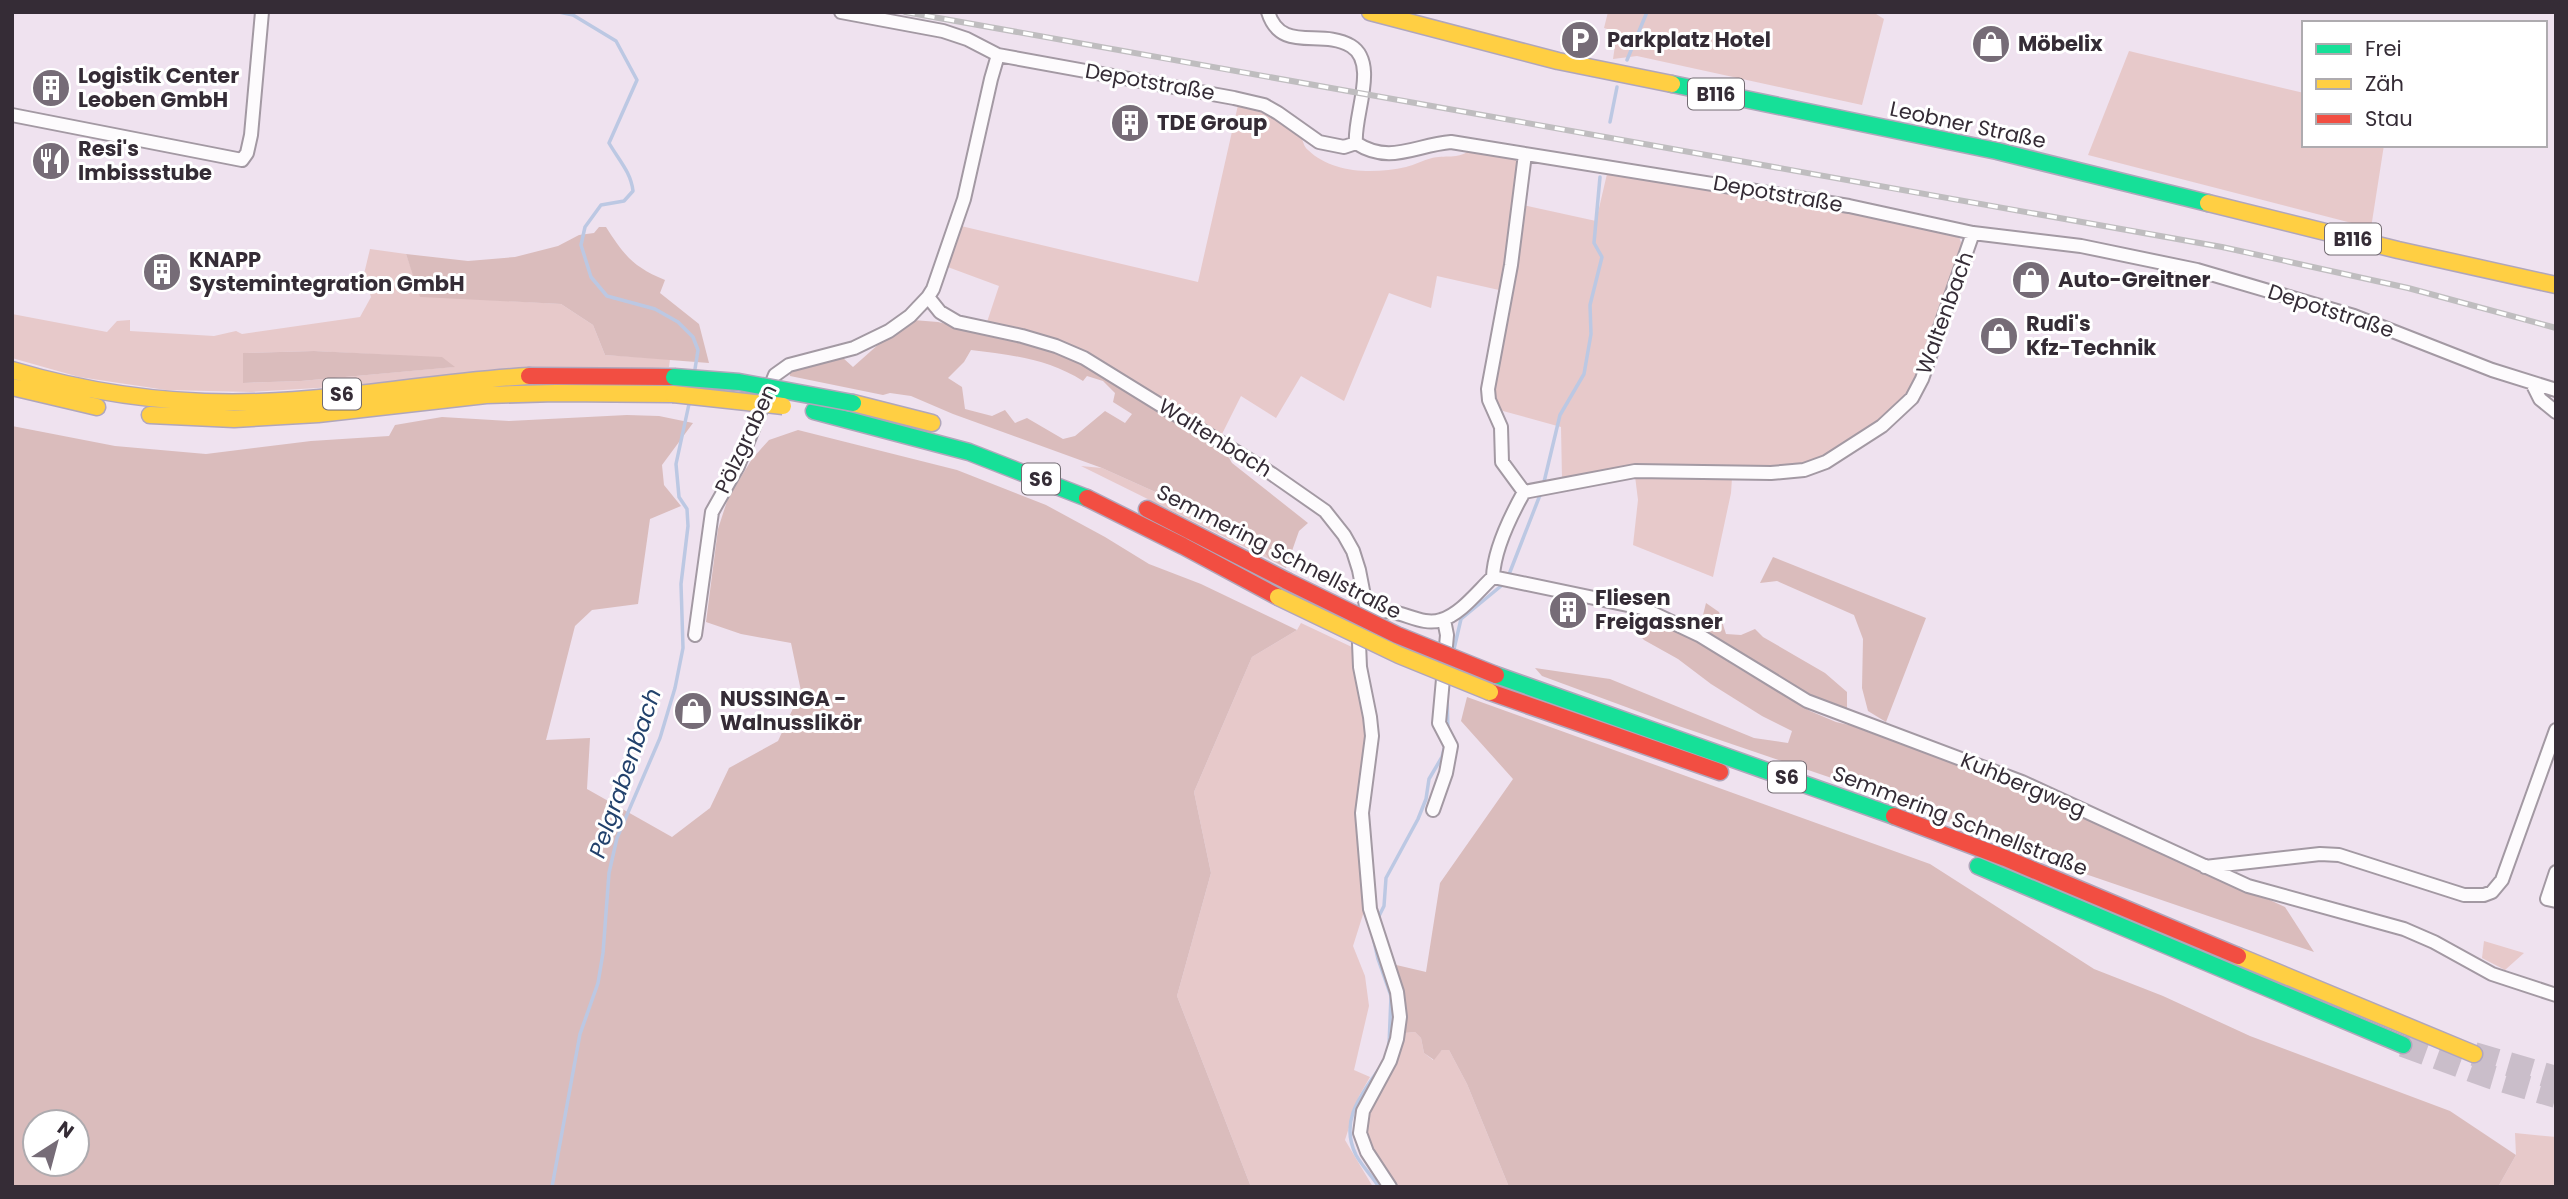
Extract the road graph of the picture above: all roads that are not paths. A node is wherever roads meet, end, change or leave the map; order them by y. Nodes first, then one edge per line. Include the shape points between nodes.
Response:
1 (262, 12) edge
2 (841, 12) edge
3 (1268, 12) edge
4 (1370, 12) edge
5 (998, 55) junction
6 (12, 115) edge
7 (1356, 144) junction
8 (1525, 154) junction
9 (1973, 233) junction
10 (2556, 285) edge
11 (928, 298) junction
12 (12, 370) edge
13 (2532, 383) junction
14 (12, 387) edge
15 (2556, 390) edge
16 (111, 410) dead end
17 (2556, 412) edge
18 (136, 413) dead end
19 (987, 442) dead end
20 (1081, 478) dead end
21 (1104, 488) dead end
22 (1524, 492) junction
23 (1138, 504) dead end
24 (1493, 577) junction
25 (1371, 615) junction
26 (1444, 620) junction
27 (695, 635) dead end
28 (2556, 730) edge
29 (1433, 810) dead end
30 (1843, 815) dead end
31 (1959, 859) dead end
32 (2205, 867) junction
33 (2556, 872) edge
34 (2552, 900) edge
35 (2556, 995) edge
36 (2403, 1045) tunnel mouth
37 (2474, 1054) tunnel mouth
38 (1390, 1187) edge

1 - 6 street via 251,135 242,160
2 - 5 street, Depotstraße via 943,31
3 - 7 street via 1275,29 1285,36 1339,40 1354,47 1364,68
4 - 10 main road, Leobner Straße / B116 via 1567,63 1997,151
5 - 7 street, Depotstraße via 1254,103 1279,113 1319,142 1344,148
5 - 11 street, Pölzgraben via 964,199
7 - 8 street, Depotstraße via 1390,155 1451,142
8 - 9 street, Depotstraße via 1849,206
8 - 22 street via 1488,389 1501,427 1502,462
9 - 13 street, Depotstraße via 2081,246 2197,270 2354,316
9 - 22 street, Waltenbach via 1932,355 1912,398 1882,426 1826,462 1804,470 1771,473 1634,471
11 - 25 street, Waltenbach via 957,322 1022,336 1084,358 1311,500 1344,535
11 - 27 street, Pölzgraben via 867,343 789,365 775,375 738,466 712,512
12 - 19 main road, S6, bridge via 111,393 173,401 260,402 484,379 570,374 674,377 739,382 853,403
13 - 15 street, Depotstraße
13 - 17 street via 2540,399
14 - 16 main road
18 - 30 main road, Semmering Schnellstraße / S6, bridge via 262,420 484,396 574,392 673,394 814,411 934,441 1019,470 1108,508 1399,655 1490,692
20 - 21 main road, S6
22 - 24 street via 1493,566
23 - 37 main road, Semmering Schnellstraße / S6, bridge via 1397,635 2004,858
24 - 26 street
24 - 32 street, Kuhbergweg via 1642,608 1699,635 1824,710 2022,782
25 - 26 street via 1385,611 1425,621
25 - 38 street via 1359,643 1372,736 1363,791 1364,842 1370,909 1394,982 1400,1017 1390,1061 1363,1111 1360,1133
26 - 29 street via 1447,635 1440,723 1451,746
28 - 32 street via 2502,880 2492,892 2451,892 2339,855
31 - 36 main road, Semmering Schnellstraße
32 - 35 street, Kuhbergweg via 2248,886 2404,929 2492,974
33 - 34 street

